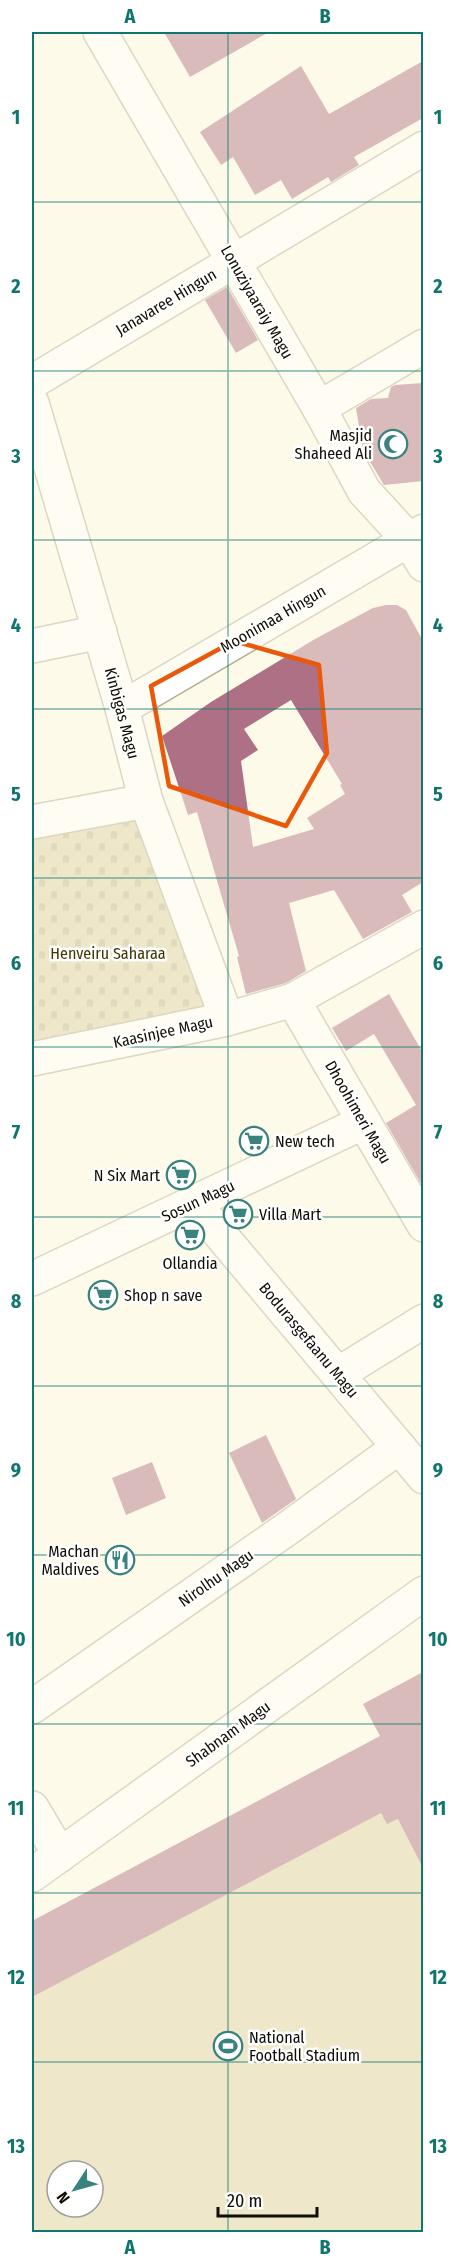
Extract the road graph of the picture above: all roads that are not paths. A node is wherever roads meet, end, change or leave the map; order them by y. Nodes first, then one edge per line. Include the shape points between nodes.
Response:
1 (100, 32) edge
2 (423, 148) edge
3 (234, 261) junction
4 (423, 346) edge
5 (32, 382) edge
6 (32, 403) edge
7 (319, 408) junction
8 (418, 545) edge
9 (100, 632) junction
10 (32, 646) edge
11 (122, 708) junction
12 (146, 801) junction
13 (32, 822) edge
14 (423, 927) edge
15 (293, 999) junction
16 (227, 1018) junction
17 (32, 1059) edge
18 (364, 1122) junction
19 (194, 1203) junction
20 (423, 1225) edge
21 (32, 1280) edge
22 (423, 1321) edge
23 (338, 1374) junction
24 (399, 1447) junction
25 (423, 1477) edge
26 (423, 1593) edge
27 (32, 1707) edge
28 (32, 1808) edge
29 (60, 1855) junction
30 (32, 1875) edge

1 - 3 street, Lonuziyaaraiy Magu
2 - 3 street, Janavaree Hingun
3 - 5 street, Janavaree Hingun
3 - 7 street, Lonuziyaaraiy Magu
4 - 7 street
6 - 9 street, Kinbigas Magu
7 - 8 street, Lonuziyaaraiy Magu via 364,491
8 - 11 street, Moonimaa Hingun
9 - 10 street
9 - 11 street, Kinbigas Magu
11 - 12 street, Kinbigas Magu
12 - 13 street
12 - 16 street, Kinbigas Magu
14 - 15 street, Kaasinjee Magu
15 - 16 street, Kaasinjee Magu
15 - 18 street, Dhoohimeri Magu
16 - 17 street, Kaasinjee Magu
18 - 19 street, Sosun Magu
18 - 20 street, Dhoohimeri Magu
19 - 21 street, Sosun Magu
19 - 23 street, Bodurasgefaanu Magu
22 - 23 street
23 - 24 street, Bodurasgefaanu Magu
24 - 25 street, Bodurasgefaanu Magu
24 - 27 street, Nirolhu Magu
26 - 29 street, Shabnam Magu
28 - 29 street
29 - 30 street, Shabnam Magu

